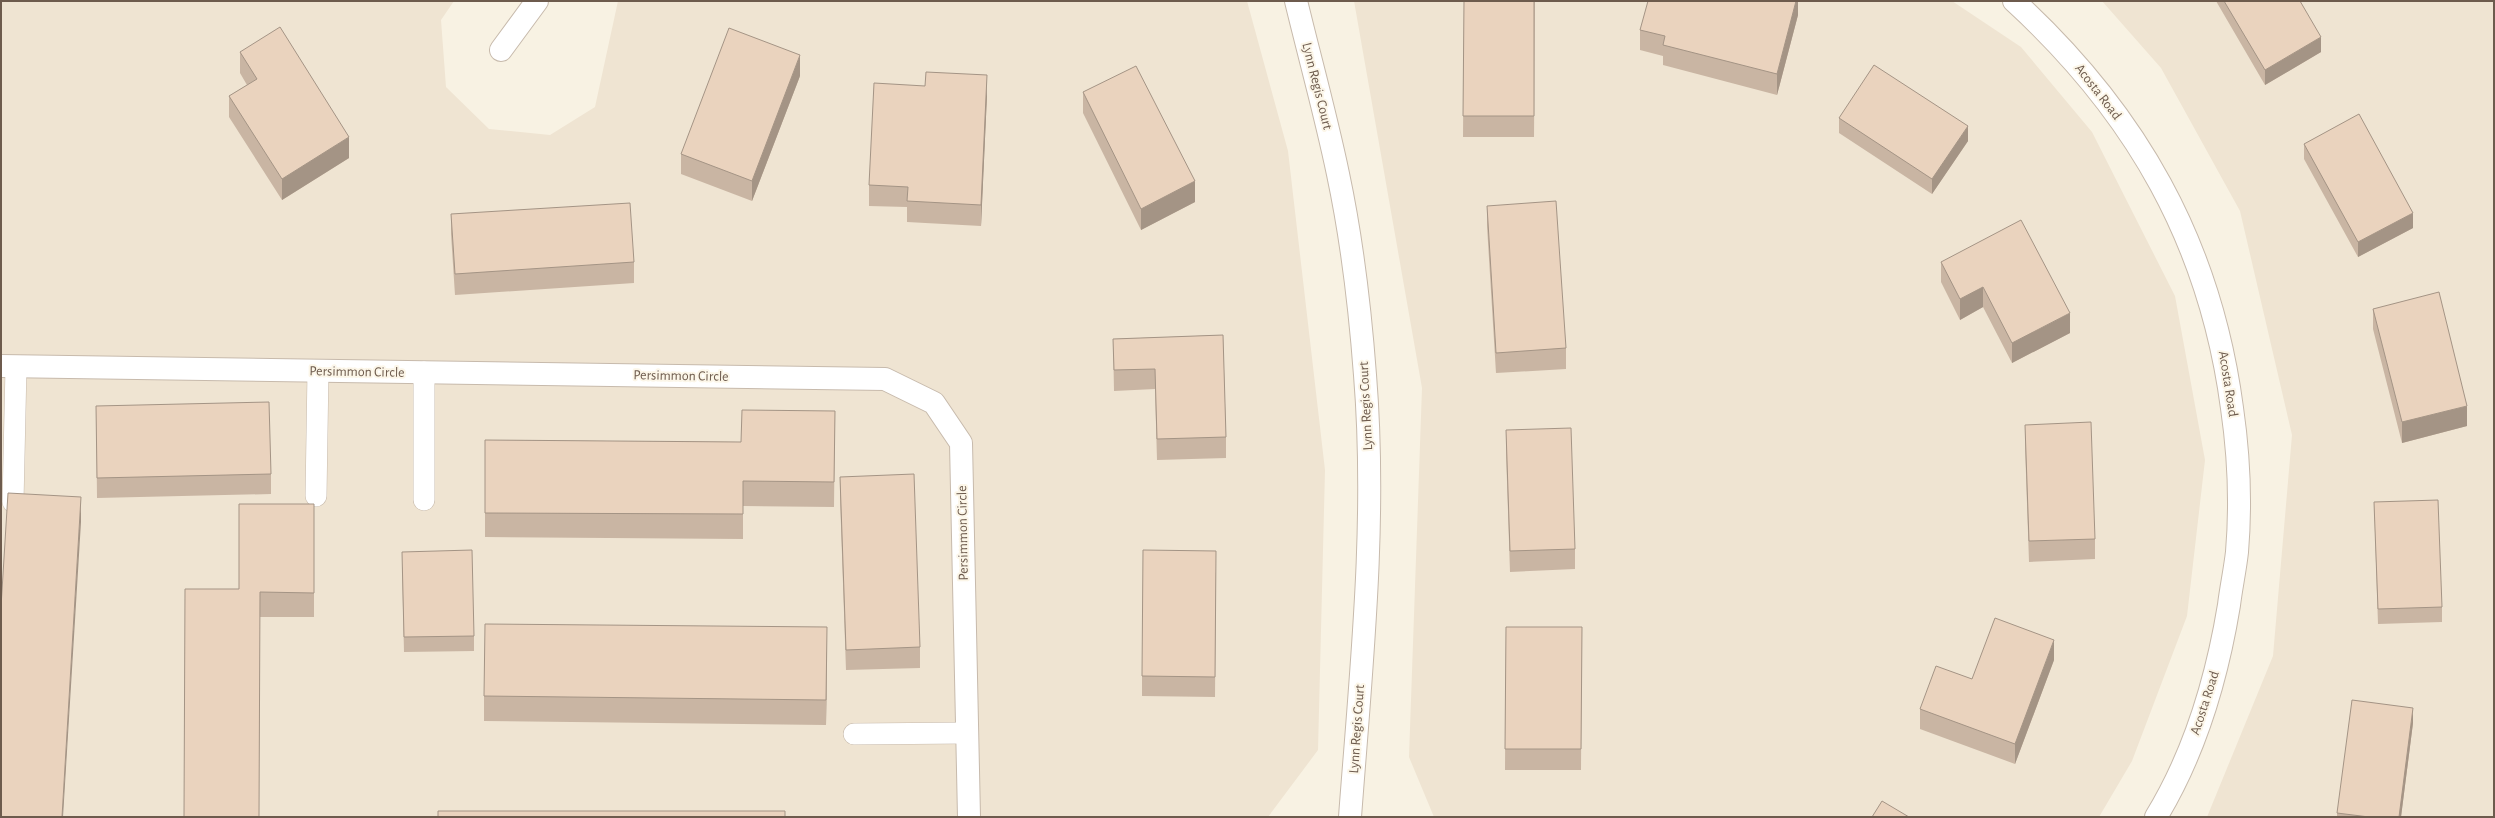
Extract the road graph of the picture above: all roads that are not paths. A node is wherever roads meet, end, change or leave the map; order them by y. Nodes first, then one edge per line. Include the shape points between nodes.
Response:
1 (538, 1) edge
2 (1296, 1) edge
3 (2014, 1) edge
4 (501, 50) dead end
5 (9, 366) edge
6 (318, 372) junction
7 (424, 372) junction
8 (316, 496) dead end
9 (424, 500) dead end
10 (14, 502) edge
11 (967, 733) junction
12 (854, 734) dead end
13 (969, 817) edge
14 (1350, 817) edge
15 (2156, 817) edge

1 - 4 street
2 - 14 street, Lynn Regis Court via 1338,175 1356,291 1365,376 1370,497 1366,615
3 - 15 street, Acosta Road via 2050,34 2097,88 2136,142 2175,212 2198,264 2214,312 2226,361 2238,453 2237,553 2221,651 2201,719
5 - 6 street, Persimmon Circle
5 - 10 lane
6 - 7 street, Persimmon Circle
6 - 8 lane
7 - 9 lane
7 - 11 street, Persimmon Circle via 885,379 934,403 961,443
11 - 12 lane
11 - 13 street, Persimmon Circle

